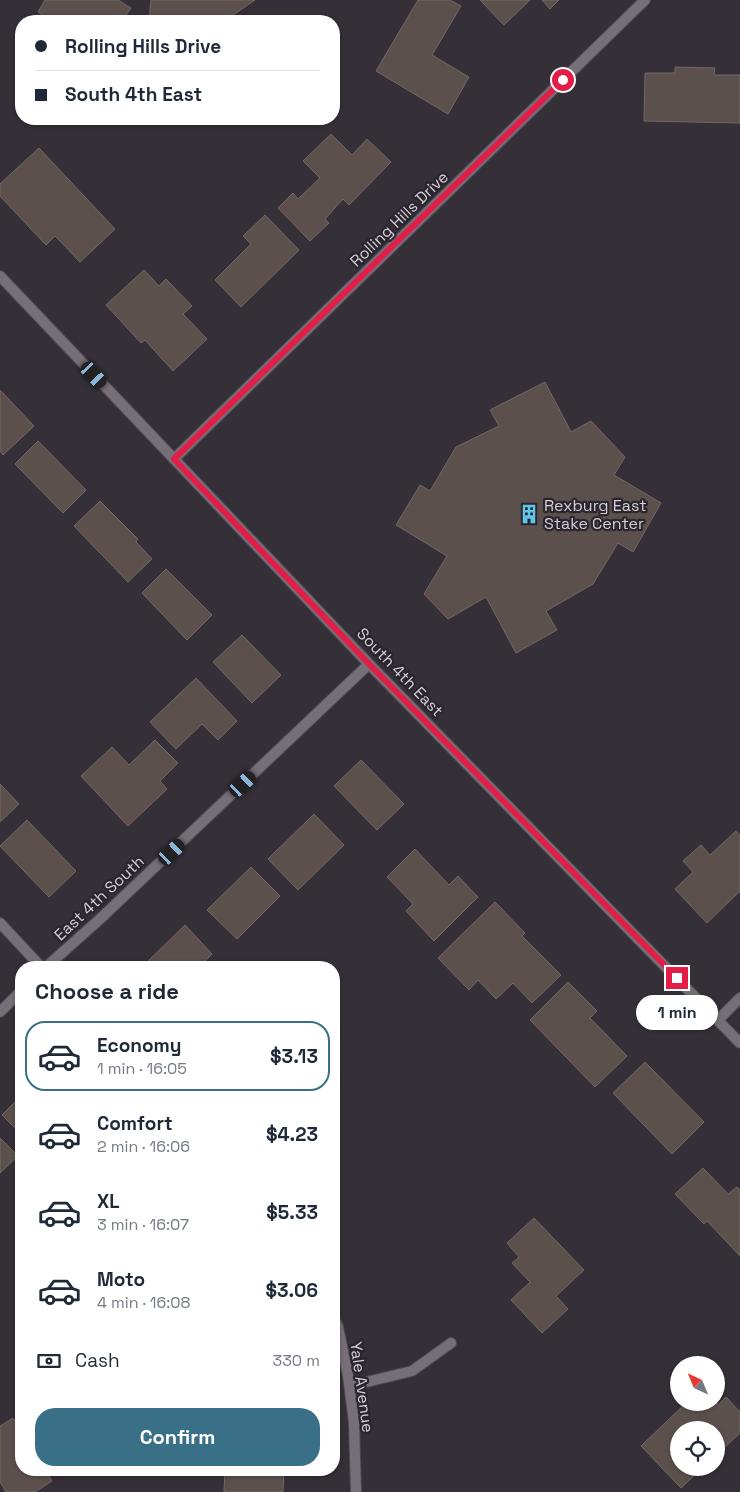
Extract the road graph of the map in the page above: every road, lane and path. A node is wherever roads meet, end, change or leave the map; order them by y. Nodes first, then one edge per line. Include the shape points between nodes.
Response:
1 (645, 0) edge
2 (0, 276) edge
3 (174, 459) junction
4 (369, 664) junction
5 (0, 923) edge
6 (37, 961) edge
7 (52, 961) edge
8 (15, 997) edge
9 (740, 998) edge
10 (0, 1012) edge
11 (718, 1020) junction
12 (740, 1043) edge
13 (340, 1337) edge
14 (451, 1343) dead end
15 (350, 1386) junction
16 (356, 1492) edge

1 - 3 street, Rolling Hills Drive
2 - 3 street, South 4th East
3 - 4 street, South 4th East
4 - 7 street, East 4th South
4 - 11 street, South 4th East
5 - 6 street
8 - 10 street
9 - 11 street
11 - 12 street, South 4th East
13 - 15 street, Yale Avenue
14 - 15 street via 412,1371
15 - 16 street, Yale Avenue

